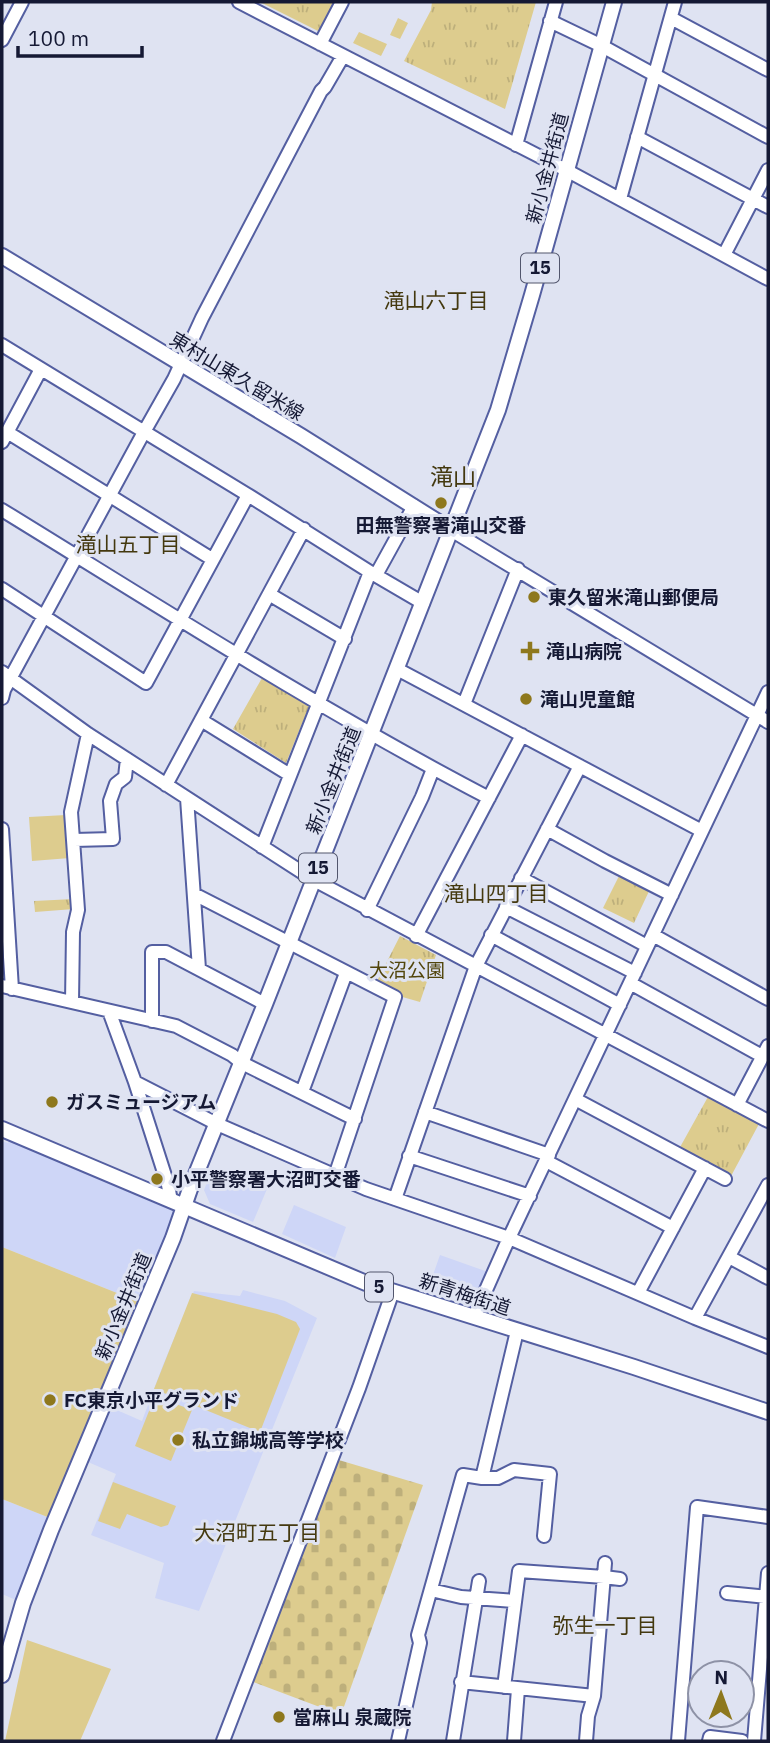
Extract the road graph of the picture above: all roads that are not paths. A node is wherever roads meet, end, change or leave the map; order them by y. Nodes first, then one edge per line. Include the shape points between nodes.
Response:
1 (22, 2) edge
2 (239, 2) edge
3 (342, 2) edge
4 (556, 2) edge
5 (614, 2) edge
6 (675, 2) edge
7 (671, 18) junction
8 (550, 21) junction
9 (6, 22) edge
10 (2, 40) edge
11 (320, 44) junction
12 (602, 47) junction
13 (343, 56) junction
14 (768, 69) edge
15 (655, 75) junction
16 (768, 136) edge
17 (637, 137) junction
18 (516, 145) junction
19 (566, 170) junction
20 (768, 170) edge
21 (620, 199) junction
22 (753, 199) junction
23 (768, 207) edge
24 (724, 255) junction
25 (2, 256) edge
26 (768, 279) edge
27 (2, 345) edge
28 (181, 365) junction
29 (41, 369) junction
30 (144, 432) junction
31 (4, 437) edge
32 (110, 495) junction
33 (248, 495) junction
34 (414, 506) junction
35 (2, 510) edge
36 (304, 529) junction
37 (451, 530) junction
38 (76, 556) junction
39 (212, 559) junction
40 (518, 569) junction
41 (373, 574) junction
42 (2, 589) edge
43 (269, 594) junction
44 (423, 603) junction
45 (45, 616) junction
46 (181, 620) junction
47 (345, 639) junction
48 (236, 654) junction
49 (397, 668) junction
50 (6, 675) edge
51 (768, 692) edge
52 (2, 698) edge
53 (318, 704) junction
54 (464, 704) junction
55 (756, 715) junction
56 (201, 720) junction
57 (768, 723) edge
58 (88, 734) junction
59 (371, 735) junction
60 (522, 735) junction
61 (127, 759) junction
62 (580, 766) junction
63 (433, 769) junction
64 (290, 775) junction
65 (166, 785) junction
66 (187, 798) junction
67 (489, 798) junction
68 (2, 829) edge
69 (547, 829) junction
70 (702, 831) junction
71 (74, 840) junction
72 (262, 847) junction
73 (521, 878) junction
74 (314, 880) junction
75 (194, 894) junction
76 (672, 894) junction
77 (506, 907) junction
78 (367, 910) junction
79 (491, 935) junction
80 (416, 936) junction
81 (650, 941) junction
82 (290, 942) junction
83 (475, 966) junction
84 (199, 970) junction
85 (346, 973) junction
86 (632, 978) junction
87 (7, 987) edge
88 (768, 999) edge
89 (72, 1002) junction
90 (265, 1004) junction
91 (620, 1004) junction
92 (109, 1011) junction
93 (152, 1021) junction
94 (606, 1035) junction
95 (765, 1051) edge
96 (242, 1063) junction
97 (135, 1082) junction
98 (302, 1092) junction
99 (575, 1099) junction
100 (737, 1105) junction
101 (425, 1112) junction
102 (355, 1119) junction
103 (768, 1121) edge
104 (217, 1124) junction
105 (2, 1129) edge
106 (409, 1156) junction
107 (547, 1158) junction
108 (705, 1168) junction
109 (335, 1176) junction
110 (725, 1179) dead end
111 (768, 1185) edge
112 (530, 1196) junction
113 (395, 1199) junction
114 (765, 1201) edge
115 (177, 1203) junction
116 (673, 1228) junction
117 (509, 1238) junction
118 (729, 1257) junction
119 (768, 1278) edge
120 (393, 1291) junction
121 (638, 1293) junction
122 (474, 1317) junction
123 (695, 1318) junction
124 (517, 1331) junction
125 (768, 1347) edge
126 (768, 1412) edge
127 (482, 1478) junction
128 (768, 1517) edge
129 (544, 1536) dead end
130 (605, 1563) dead end
131 (768, 1573) edge
132 (604, 1577) junction
133 (621, 1579) dead end
134 (479, 1581) dead end
135 (431, 1590) junction
136 (727, 1593) dead end
137 (768, 1597) edge
138 (477, 1598) junction
139 (515, 1601) junction
140 (766, 1637) edge
141 (764, 1674) edge
142 (2, 1675) edge
143 (461, 1682) junction
144 (504, 1687) junction
145 (518, 1689) junction
146 (594, 1696) junction
147 (223, 1741) edge
148 (398, 1741) edge
149 (453, 1741) edge
150 (513, 1741) edge
151 (586, 1741) edge
152 (678, 1741) edge
153 (709, 1741) edge
154 (741, 1741) edge
155 (754, 1741) edge

1 - 9 street
2 - 11 street
3 - 11 street
4 - 8 street
5 - 12 main road, 新小金井街道 / 15
6 - 7 street
7 - 14 street
7 - 15 street
8 - 12 street
8 - 18 street
9 - 10 street
11 - 13 street
12 - 15 street
12 - 19 main road, 新小金井街道 / 15
13 - 18 street
13 - 28 street via 236,252
15 - 16 street
15 - 17 street
17 - 21 street
17 - 22 street
18 - 19 street
19 - 21 street
19 - 37 main road, 新小金井街道 / 15 via 498,410
20 - 22 street
21 - 24 street
22 - 23 street
22 - 24 street
24 - 26 street
25 - 28 main road, 東村山東久留米線
27 - 29 street
28 - 30 street
28 - 34 main road, 東村山東久留米線
29 - 30 street
29 - 31 street
30 - 32 street
30 - 33 street
31 - 32 street
32 - 38 street
32 - 39 street
33 - 36 street
33 - 39 street
34 - 37 main road, 東村山東久留米線
34 - 41 street
35 - 38 street
36 - 41 street
36 - 43 street
37 - 40 street
37 - 44 main road, 新小金井街道 / 15
38 - 45 street
38 - 46 street
39 - 46 street
40 - 54 street
40 - 55 street
41 - 44 street
41 - 47 street
42 - 45 street
43 - 47 street
43 - 48 street
44 - 49 main road, 新小金井街道 / 15
45 - 46 street via 146,683
45 - 50 street
46 - 48 street
47 - 53 street
48 - 53 street
48 - 56 street
49 - 54 street
49 - 59 main road, 新小金井街道 / 15
50 - 52 street
50 - 58 street
51 - 55 street
53 - 59 street
53 - 64 street
54 - 60 street
55 - 57 street
55 - 70 street
56 - 64 street
56 - 65 street
58 - 61 street
58 - 71 street via 71,812
59 - 63 street
59 - 74 main road, 新小金井街道 / 15
60 - 62 street
60 - 67 street
61 - 65 street
61 - 71 street via 125,777 116,784 110,801 113,839
62 - 69 street
62 - 70 street
63 - 67 street
63 - 78 street
64 - 72 street
65 - 66 street
66 - 72 street
66 - 75 street
67 - 80 street
68 - 87 street
69 - 73 street
69 - 76 street
70 - 76 street
71 - 89 street via 78,910 73,932
72 - 74 street
73 - 77 street
73 - 81 street
74 - 78 street
74 - 82 main road, 新小金井街道 / 15
75 - 82 street
75 - 84 street
76 - 81 street
77 - 79 street
77 - 86 street
78 - 80 street
79 - 83 street
79 - 91 street
80 - 83 street
81 - 86 street
81 - 88 street
82 - 85 street
82 - 90 main road, 新小金井街道 / 15
83 - 94 street
83 - 101 street
84 - 90 street
84 - 93 street via 166,952 152,952
85 - 98 street
85 - 102 street via 396,997
86 - 91 street
86 - 95 street
87 - 89 street
89 - 92 street
90 - 96 main road, 新小金井街道 / 15
91 - 94 street
92 - 93 street
92 - 97 street
93 - 96 street via 176,1027
94 - 99 street
94 - 100 street
95 - 100 street
96 - 98 street
96 - 104 main road, 新小金井街道 / 15
97 - 104 street
97 - 115 street
98 - 102 street
99 - 107 street
99 - 108 street
100 - 103 street
101 - 106 street
101 - 107 street
102 - 109 street
104 - 109 street
104 - 115 main road, 新小金井街道 / 15
105 - 115 main road, 新青梅街道 / 5
106 - 112 street
106 - 113 street
107 - 112 street
107 - 116 street
108 - 110 street
108 - 116 street
109 - 113 street
111 - 114 street
112 - 117 street
113 - 117 street
114 - 118 street
115 - 120 main road, 新青梅街道 / 5 via 337,1272
115 - 142 main road, 新小金井街道 via 163,1261 46,1542
116 - 121 street
117 - 121 street
117 - 122 street
118 - 119 street
118 - 123 street
120 - 122 main road, 新青梅街道 / 5
120 - 147 street
121 - 123 street
122 - 124 main road, 新青梅街道 / 5
123 - 125 street
124 - 126 main road, 新青梅街道 / 5
124 - 127 street
127 - 129 street via 498,1478 514,1470 550,1474
127 - 135 street via 463,1475
128 - 152 street via 697,1507
130 - 132 street
131 - 137 street
132 - 133 street
132 - 139 street via 519,1572
132 - 146 street
134 - 138 street
135 - 138 street
135 - 148 street
136 - 137 street
137 - 140 street
138 - 139 street
138 - 143 street
139 - 144 street
140 - 141 street
141 - 155 street
143 - 144 street
143 - 149 street
144 - 145 street
145 - 146 street
145 - 150 street
146 - 151 street
153 - 154 street via 709,1737

